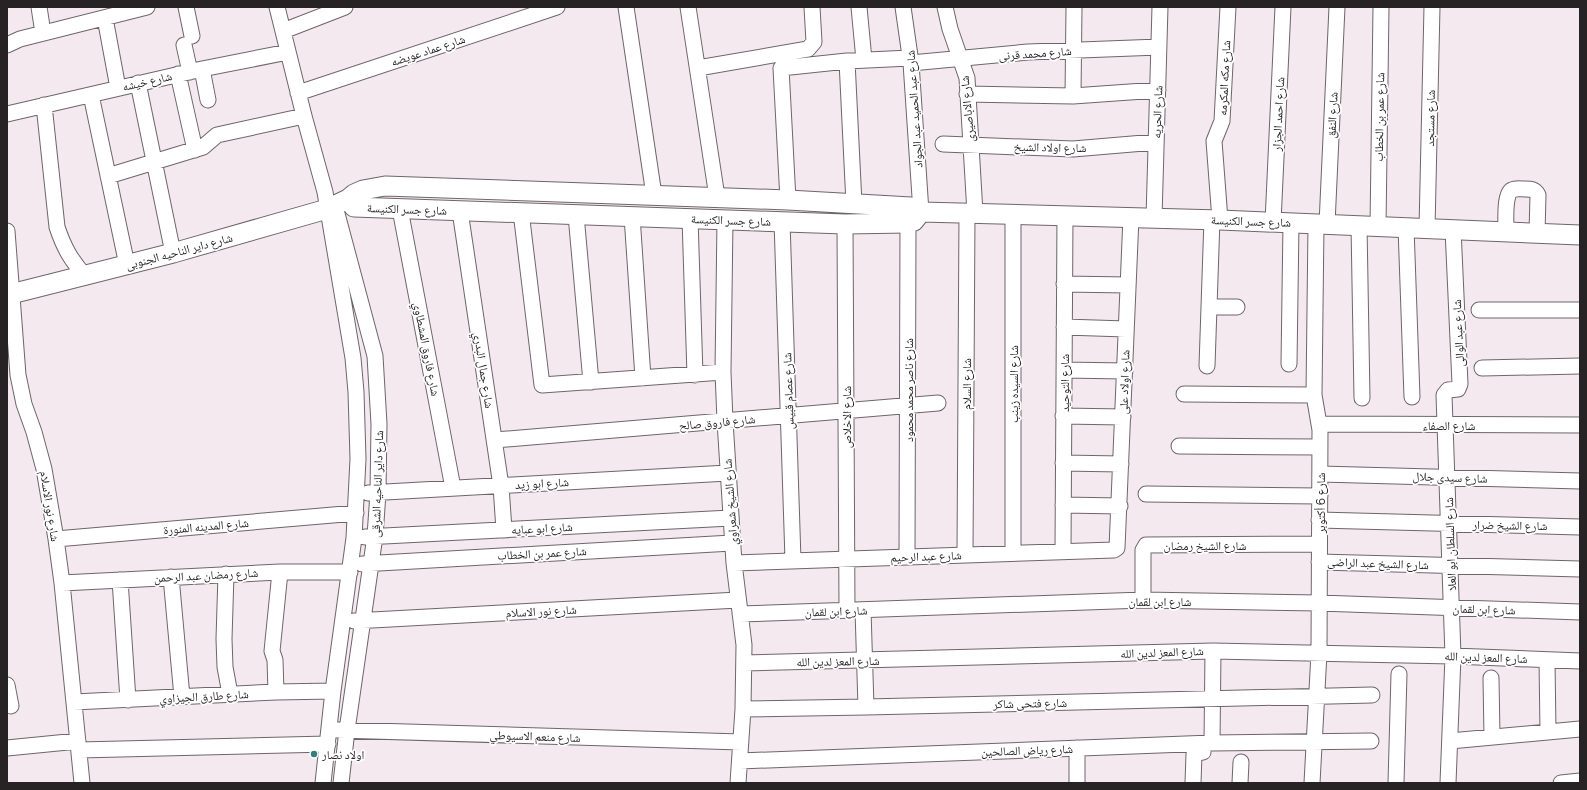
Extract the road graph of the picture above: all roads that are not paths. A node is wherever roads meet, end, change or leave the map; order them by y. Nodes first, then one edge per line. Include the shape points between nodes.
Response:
1 (39, 7) edge
2 (147, 7) edge
3 (186, 7) edge
4 (277, 7) edge
5 (345, 7) edge
6 (557, 7) edge
7 (626, 7) edge
8 (812, 7) edge
9 (859, 7) edge
10 (903, 7) edge
11 (945, 7) edge
12 (1074, 7) edge
13 (1160, 7) edge
14 (1228, 7) edge
15 (1283, 7) edge
16 (1337, 7) edge
17 (1381, 7) edge
18 (1432, 7) edge
19 (693, 8) edge
20 (126, 10) edge
21 (517, 13) edge
22 (105, 18) junction
23 (283, 31) junction
24 (43, 33) junction
25 (7, 45) edge
26 (1159, 47) junction
27 (1074, 50) junction
28 (288, 52) junction
29 (960, 59) junction
30 (864, 60) junction
31 (911, 60) junction
32 (847, 61) junction
33 (698, 68) junction
34 (190, 71) junction
35 (138, 84) junction
36 (118, 88) junction
37 (1158, 90) junction
38 (298, 92) junction
39 (967, 94) junction
40 (90, 95) junction
41 (1072, 96) junction
42 (208, 100) dead end
43 (44, 105) junction
44 (7, 114) edge
45 (304, 116) junction
46 (1156, 142) junction
47 (943, 144) dead end
48 (971, 145) junction
49 (195, 150) junction
50 (154, 162) junction
51 (108, 176) junction
52 (654, 195) junction
53 (716, 197) junction
54 (788, 200) junction
55 (334, 201) junction
56 (854, 204) junction
57 (400, 209) junction
58 (460, 211) junction
59 (521, 212) junction
60 (971, 213) junction
61 (576, 214) junction
62 (1014, 214) junction
63 (632, 216) junction
64 (1065, 216) junction
65 (915, 217) junction
66 (1131, 217) junction
67 (690, 218) junction
68 (1154, 218) junction
69 (725, 220) junction
70 (1216, 220) junction
71 (782, 222) junction
72 (1282, 222) junction
73 (845, 224) junction
74 (1322, 224) junction
75 (1359, 225) junction
76 (1378, 226) junction
77 (1406, 227) junction
78 (1427, 228) junction
79 (1453, 229) junction
80 (7, 231) edge
81 (1506, 232) junction
82 (1537, 233) junction
83 (1580, 235) edge
84 (173, 253) junction
85 (127, 265) junction
86 (85, 276) junction
87 (1064, 284) junction
88 (1128, 286) junction
89 (10, 295) edge
90 (1209, 307) junction
91 (1237, 308) dead end
92 (1479, 310) dead end
93 (1580, 310) edge
94 (1064, 327) junction
95 (1126, 329) junction
96 (1289, 364) dead end
97 (1207, 366) dead end
98 (1580, 366) edge
99 (1482, 368) dead end
100 (1064, 370) junction
101 (1125, 371) junction
102 (723, 372) junction
103 (695, 374) junction
104 (643, 378) junction
105 (591, 382) junction
106 (1184, 394) dead end
107 (1314, 395) junction
108 (1412, 397) dead end
109 (1362, 398) dead end
110 (938, 403) dead end
111 (908, 406) junction
112 (846, 411) junction
113 (788, 416) junction
114 (1063, 416) junction
115 (1123, 417) junction
116 (725, 421) junction
117 (1319, 424) junction
118 (1446, 425) junction
119 (1580, 425) edge
120 (495, 440) junction
121 (1179, 446) dead end
122 (1320, 447) junction
123 (1063, 463) junction
124 (1121, 464) junction
125 (728, 473) junction
126 (1320, 474) junction
127 (1448, 477) junction
128 (1580, 481) edge
129 (501, 486) junction
130 (453, 488) junction
131 (357, 493) junction
132 (378, 493) junction
133 (1146, 494) dead end
134 (1320, 496) junction
135 (1063, 504) junction
136 (1120, 506) junction
137 (356, 513) junction
138 (731, 518) junction
139 (1320, 520) junction
140 (1449, 523) junction
141 (1580, 527) edge
142 (504, 530) junction
143 (375, 536) junction
144 (354, 538) junction
145 (56, 539) junction
146 (732, 543) junction
147 (1320, 544) junction
148 (1117, 548) joint
149 (1063, 551) junction
150 (1013, 553) junction
151 (965, 554) junction
152 (907, 556) junction
153 (847, 558) junction
154 (793, 560) junction
155 (734, 562) junction
156 (1320, 562) junction
157 (372, 563) junction
158 (1450, 565) junction
159 (351, 568) junction
160 (1580, 570) edge
161 (280, 572) junction
162 (226, 574) junction
163 (171, 577) junction
164 (120, 580) junction
165 (62, 583) junction
166 (1143, 600) junction
167 (1319, 603) junction
168 (739, 607) junction
169 (1452, 608) junction
170 (847, 610) junction
171 (863, 610) junction
172 (1580, 612) edge
173 (364, 620) junction
174 (343, 621) junction
175 (1213, 651) junction
176 (1319, 653) junction
177 (1453, 656) junction
178 (864, 660) junction
179 (1547, 660) junction
180 (1580, 661) edge
181 (744, 663) junction
182 (1399, 674) dead end
183 (1491, 678) dead end
184 (7, 685) edge
185 (333, 691) junction
186 (276, 692) junction
187 (230, 694) junction
188 (1372, 695) dead end
189 (182, 697) junction
190 (1316, 697) junction
191 (1212, 699) junction
192 (128, 700) junction
193 (74, 702) junction
194 (11, 706) dead end
195 (866, 707) junction
196 (743, 709) junction
197 (1580, 729) edge
198 (347, 730) junction
199 (1548, 732) junction
200 (328, 737) junction
201 (1492, 737) junction
202 (1370, 741) dead end
203 (741, 742) junction
204 (1314, 742) junction
205 (1450, 742) junction
206 (1208, 743) junction
207 (78, 745) junction
208 (7, 748) edge
209 (1077, 748) junction
210 (740, 761) junction
211 (1241, 762) dead end
212 (1580, 781) edge
213 (82, 783) edge
214 (323, 783) edge
215 (341, 783) edge
216 (738, 783) edge
217 (1077, 783) edge
218 (1193, 783) edge
219 (1240, 783) edge
220 (1312, 783) edge
221 (1396, 783) edge
222 (1448, 783) edge
223 (1561, 783) edge

1 - 24 street
2 - 20 street
3 - 34 street
4 - 23 street, شارع داير الناحيه الشرقى
5 - 23 street
6 - 21 street, شارع عماد عويضه
7 - 52 street
8 - 33 street via 814,42 811,47
9 - 30 street
10 - 31 street, شارع عبد الحميد عبد الجواد
11 - 29 street, شارع الاباصيرى
12 - 27 street
13 - 26 street, شارع الحريه
14 - 70 street, شارع مكه المكرمه via 1222,121 1214,141
15 - 72 street, شارع احمد الجزار
16 - 74 street, شارع النفق
17 - 76 street, شارع عمر بن الخطاب
18 - 78 street, شارع مستجد
19 - 33 street
20 - 22 street
21 - 38 street, شارع عماد عويضه
22 - 24 street
22 - 36 street
23 - 28 street, شارع داير الناحيه الشرقى
24 - 25 street
26 - 27 street, شارع محمد قرنى
26 - 37 street, شارع الحريه
27 - 29 street, شارع محمد قرنى
27 - 41 street
28 - 34 street, شارع خيشه
28 - 38 street, شارع داير الناحيه الشرقى
29 - 31 street, شارع محمد قرنى
29 - 39 street, شارع الاباصيرى via 966,78
30 - 31 street, شارع محمد قرنى
30 - 32 street, شارع محمد قرنى
31 - 65 street, شارع عبد الحميد عبد الجواد
32 - 54 street, شارع محمد قرنى via 782,67 780,71
32 - 56 street
33 - 53 street
34 - 35 street, شارع خيشه
34 - 42 street
34 - 49 street
35 - 36 street, شارع خيشه
35 - 50 street
36 - 40 street, شارع خيشه
37 - 41 street
37 - 46 street, شارع الحريه
38 - 45 street, شارع داير الناحيه الشرقى
39 - 41 street
39 - 48 street, شارع الاباصيرى
40 - 43 street, شارع خيشه
40 - 51 street
43 - 44 street, شارع خيشه
43 - 86 street via 57,227 72,262
45 - 49 street via 217,135 207,145
45 - 55 street, شارع داير الناحيه الشرقى
46 - 48 street, شارع اولاد الشيخ via 1072,149
46 - 68 street, شارع الحريه
47 - 48 street, شارع اولاد الشيخ
48 - 60 street, شارع الاباصيرى
49 - 50 street
50 - 51 street
50 - 84 street
51 - 85 street
52 - 53 main road, شارع جسر الكنيسة
52 - 55 main road, شارع جسر الكنيسة via 385,186 362,190
53 - 54 main road, شارع جسر الكنيسة
54 - 56 main road, شارع جسر الكنيسة
55 - 57 main road, شارع جسر الكنيسة via 354,207
55 - 84 main road, شارع داير الناحيه الجنوبى
55 - 131 street, شارع داير الناحيه الشرقى via 353,358 358,426
55 - 132 street, شارع داير الناحيه الشرقى via 374,356 379,424
56 - 65 main road, شارع جسر الكنيسة via 911,207
57 - 58 main road, شارع جسر الكنيسة
57 - 130 street, شارع فاروق المشطاوي
58 - 59 main road, شارع جسر الكنيسة
58 - 120 street, شارع جمال البدري
59 - 61 main road, شارع جسر الكنيسة
59 - 105 street via 542,385
60 - 62 main road, شارع جسر الكنيسة
60 - 65 main road, شارع جسر الكنيسة
60 - 151 street, شارع السلام
61 - 63 main road, شارع جسر الكنيسة
61 - 105 street
62 - 64 main road, شارع جسر الكنيسة
62 - 150 street, شارع السيده زينب
63 - 67 main road, شارع جسر الكنيسة
63 - 104 street
64 - 66 main road, شارع جسر الكنيسة
64 - 87 street, شارع التوحيد
65 - 73 main road, شارع جسر الكنيسة
65 - 111 street, شارع ناصر محمد محمود
66 - 68 main road, شارع جسر الكنيسة
66 - 88 street, شارع اولاد على
67 - 69 main road, شارع جسر الكنيسة
67 - 103 street
68 - 70 main road, شارع جسر الكنيسة
69 - 71 main road, شارع جسر الكنيسة
69 - 102 street, شارع الشيخ شعراوي
70 - 72 main road, شارع جسر الكنيسة
70 - 90 street, شارع مكه المكرمه
71 - 73 main road, شارع جسر الكنيسة
71 - 113 street, شارع عصام قبيس
72 - 74 main road, شارع جسر الكنيسة
72 - 96 street, شارع احمد الجزار
73 - 112 street, شارع الاخلاص
74 - 75 main road, شارع جسر الكنيسة
74 - 107 street, شارع 6 أكتوبر
75 - 76 main road, شارع جسر الكنيسة
75 - 109 street
76 - 77 main road, شارع جسر الكنيسة
77 - 78 main road, شارع جسر الكنيسة
77 - 108 street
78 - 79 main road, شارع جسر الكنيسة
79 - 81 main road, شارع جسر الكنيسة
79 - 118 street, شارع عبد الوالى via 1460,384 1458,389 1448,390 1444,394
80 - 89 street, شارع نور الاسلام
81 - 82 main road, شارع جسر الكنيسة
81 - 82 street via 1509,193 1513,189 1531,189 1538,195
82 - 83 main road, شارع جسر الكنيسة
84 - 85 main road, شارع داير الناحيه الجنوبى
85 - 86 main road, شارع داير الناحيه الجنوبى
86 - 89 main road, شارع داير الناحيه الجنوبى
87 - 88 street
87 - 94 street, شارع التوحيد
88 - 95 street, شارع اولاد على
89 - 145 street, شارع نور الاسلام via 18,375 44,469
90 - 91 street
90 - 97 street, شارع مكه المكرمه
92 - 93 street
94 - 95 street
94 - 100 street, شارع التوحيد
95 - 101 street, شارع اولاد على
98 - 99 street
100 - 101 street
100 - 114 street, شارع التوحيد
101 - 115 street, شارع اولاد على
102 - 103 street
102 - 116 street, شارع الشيخ شعراوي
103 - 104 street
104 - 105 street
106 - 107 street
107 - 117 street, شارع 6 أكتوبر
110 - 111 street, شارع فاروق صالح
111 - 112 street, شارع فاروق صالح
111 - 152 street, شارع ناصر محمد محمود
112 - 113 street, شارع فاروق صالح
112 - 153 street, شارع الاخلاص
113 - 116 street, شارع فاروق صالح
113 - 154 street, شارع عصام قبيس
114 - 115 street
114 - 123 street, شارع التوحيد
115 - 124 street, شارع اولاد على
116 - 120 street, شارع فاروق صالح
116 - 125 street, شارع الشيخ شعراوي
117 - 118 street, شارع الصفاء
117 - 122 street, شارع 6 أكتوبر
118 - 119 street, شارع الصفاء
118 - 127 street, شارع السلطان ابو العلا
120 - 129 street, شارع جمال البدري
121 - 122 street
122 - 126 street, شارع 6 أكتوبر
123 - 124 street
123 - 135 street, شارع التوحيد
124 - 136 street, شارع اولاد على
125 - 129 street, شارع ابو زيد
125 - 138 street, شارع الشيخ شعراوي
126 - 127 street, شارع سيدى جلال
126 - 134 street, شارع 6 أكتوبر
127 - 128 street, شارع سيدى جلال
127 - 140 street, شارع السلطان ابو العلا
129 - 130 street, شارع ابو زيد
129 - 142 street, شارع جمال البدري
130 - 132 street, شارع ابو زيد
131 - 132 street, شارع ابو زيد
131 - 137 street, شارع داير الناحيه الشرقى
132 - 143 street, شارع داير الناحيه الشرقى
133 - 134 street
134 - 139 street, شارع 6 أكتوبر
135 - 136 street
135 - 149 street, شارع التوحيد
136 - 148 street, شارع اولاد على
137 - 144 street, شارع داير الناحيه الشرقى
137 - 145 street, شارع المدينه المنورة
138 - 142 street, شارع ابو عبايه
138 - 146 street, شارع الشيخ شعراوي
139 - 140 street, شارع الشيخ ضرار
139 - 147 street, شارع 6 أكتوبر
140 - 141 street, شارع الشيخ ضرار
140 - 158 street, شارع السلطان ابو العلا
142 - 143 street, شارع ابو عبايه
143 - 144 street, شارع ابو عبايه
143 - 157 street, شارع داير الناحيه الشرقى
144 - 159 street, شارع داير الناحيه الشرقى
145 - 165 street, شارع نور الاسلام
146 - 155 street, شارع الشيخ شعراوي
146 - 157 street, شارع عمر بن الخطاب
147 - 156 street, شارع 6 أكتوبر
147 - 166 street, شارع الشيخ رمضان via 1146,545
148 - 149 street, شارع عبد الرحيم
149 - 150 street, شارع عبد الرحيم
150 - 151 street, شارع عبد الرحيم
151 - 152 street, شارع عبد الرحيم
152 - 153 street, شارع عبد الرحيم
153 - 154 street, شارع عبد الرحيم
153 - 170 street, شارع الاخلاص
154 - 155 street, شارع عبد الرحيم
155 - 168 street, شارع الشيخ شعراوي
156 - 158 street, شارع الشيخ عبد الراضى
156 - 167 street, شارع 6 أكتوبر
157 - 159 street, شارع عمر بن الخطاب
157 - 173 street, شارع داير الناحيه الشرقى
158 - 160 street, شارع الشيخ عبد الراضى
158 - 169 street, شارع السلطان ابو العلا
159 - 161 street, شارع رمضان عبد الرحمن
159 - 174 street, شارع داير الناحيه الشرقى
161 - 162 street, شارع رمضان عبد الرحمن
161 - 186 street via 272,651 275,660
162 - 163 street, شارع رمضان عبد الرحمن
162 - 187 street via 224,639 225,667
163 - 164 street, شارع رمضان عبد الرحمن
163 - 189 street
164 - 165 street, شارع رمضان عبد الرحمن
164 - 192 street
165 - 193 street, شارع نور الاسلام
166 - 167 street, شارع ابن لقمان
166 - 171 street, شارع ابن لقمان
167 - 169 street, شارع ابن لقمان
167 - 176 street, شارع 6 أكتوبر
168 - 170 street, شارع ابن لقمان
168 - 173 street, شارع نور الاسلام
168 - 181 street, شارع الشيخ شعراوي
169 - 172 street, شارع ابن لقمان
169 - 177 street, شارع السلطان ابو العلا
170 - 171 street, شارع ابن لقمان
171 - 178 street
173 - 174 street, شارع نور الاسلام
173 - 198 street, شارع داير الناحيه الشرقى
174 - 185 street, شارع داير الناحيه الشرقى
175 - 176 street, شارع المعز لدين الله
175 - 178 street, شارع المعز لدين الله
175 - 191 street
176 - 177 street, شارع المعز لدين الله
176 - 190 street, شارع 6 أكتوبر
177 - 179 street, شارع المعز لدين الله
177 - 205 street, شارع السلطان ابو العلا
178 - 181 street, شارع المعز لدين الله
178 - 195 street
179 - 180 street, شارع المعز لدين الله
179 - 199 street
181 - 196 street, شارع الشيخ شعراوي
182 - 221 street
183 - 201 street
184 - 194 street
185 - 186 street, شارع طارق الجيزاوي
185 - 200 street, شارع داير الناحيه الشرقى
186 - 187 street, شارع طارق الجيزاوي
187 - 189 street, شارع طارق الجيزاوي
188 - 190 street, شارع فتحى شاكر
189 - 192 street, شارع طارق الجيزاوي
190 - 191 street, شارع فتحى شاكر
190 - 204 street, شارع 6 أكتوبر
191 - 195 street, شارع فتحى شاكر
191 - 206 street
192 - 193 street, شارع طارق الجيزاوي
193 - 207 street, شارع نور الاسلام
195 - 196 street, شارع فتحى شاكر
196 - 203 street, شارع الشيخ شعراوي
197 - 199 street
198 - 200 street, شارع منعم الاسيوطي
198 - 203 street, شارع منعم الاسيوطي
198 - 215 street, شارع داير الناحيه الشرقى
199 - 201 street
200 - 207 street, شارع منعم الاسيوطي
200 - 214 street, شارع داير الناحيه الشرقى
201 - 205 street
202 - 204 street, شارع رياض الصالحين
203 - 210 street, شارع الشيخ شعراوي
204 - 206 street, شارع رياض الصالحين
204 - 220 street, شارع 6 أكتوبر
205 - 222 street, شارع السلطان ابو العلا
206 - 209 street, شارع رياض الصالحين
206 - 218 street via 1203,752 1194,754
207 - 208 street, شارع منعم الاسيوطي
207 - 213 street, شارع نور الاسلام
209 - 210 street, شارع رياض الصالحين
209 - 217 street
210 - 216 street, شارع الشيخ شعراوي
211 - 219 street
212 - 223 street

